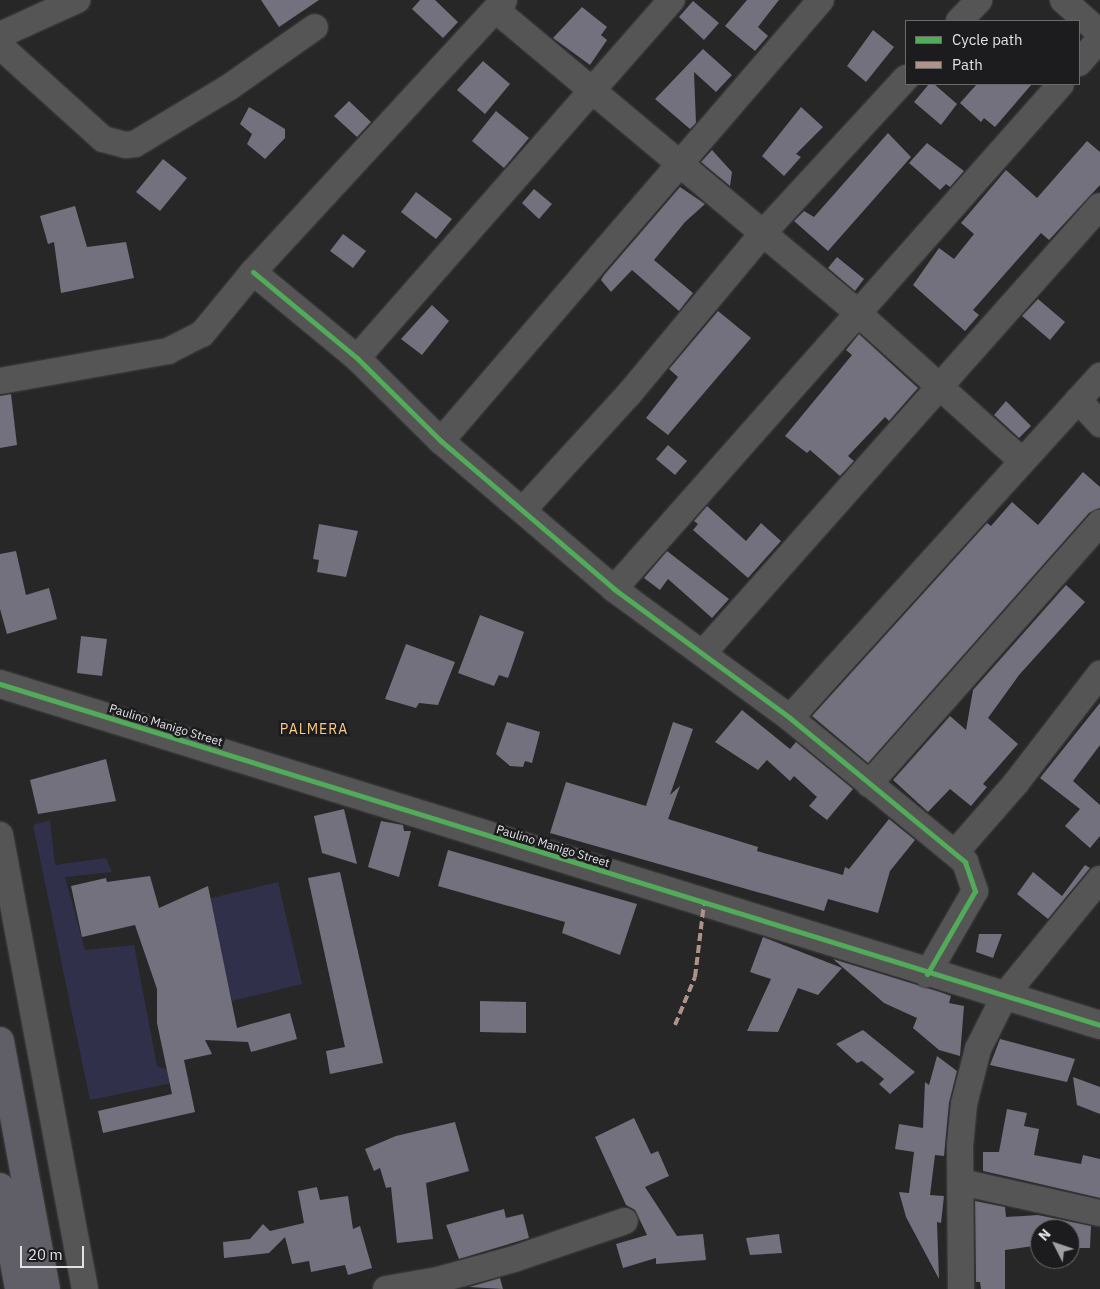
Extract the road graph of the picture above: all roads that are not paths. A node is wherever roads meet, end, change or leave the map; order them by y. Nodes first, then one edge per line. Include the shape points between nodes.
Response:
1 (77, 0) edge
2 (672, 0) edge
3 (821, 0) edge
4 (978, 0) edge
5 (1063, 0) edge
6 (500, 5) edge
7 (960, 20) edge
8 (315, 27) dead end
9 (0, 34) edge
10 (1100, 34) edge
11 (1100, 39) edge
12 (0, 46) edge
13 (1080, 62) edge
14 (905, 79) edge
15 (1060, 85) edge
16 (593, 90) junction
17 (679, 164) junction
18 (1100, 206) edge
19 (764, 233) junction
20 (253, 272) junction
21 (859, 314) junction
22 (357, 358) junction
23 (1100, 376) edge
24 (0, 381) edge
25 (939, 388) junction
26 (1078, 400) junction
27 (1100, 424) edge
28 (441, 441) junction
29 (1020, 460) junction
30 (523, 510) junction
31 (1100, 523) edge
32 (614, 589) junction
33 (704, 652) junction
34 (1100, 674) edge
35 (0, 684) edge
36 (790, 718) junction
37 (870, 784) junction
38 (0, 834) edge
39 (955, 853) junction
40 (1100, 879) edge
41 (927, 974) junction
42 (1005, 995) junction
43 (1100, 1025) edge
44 (0, 1041) edge
45 (961, 1182) junction
46 (0, 1187) edge
47 (1100, 1213) edge
48 (625, 1221) dead end
49 (440, 1285) edge
50 (19, 1289) edge
51 (46, 1289) edge
52 (85, 1289) edge
53 (386, 1289) edge
54 (961, 1289) edge

1 - 9 street
2 - 16 street
3 - 17 street
4 - 7 street
5 - 10 street
6 - 16 street
6 - 20 street
8 - 12 street via 228,88 135,144 126,145 103,139
11 - 13 street
14 - 19 street
15 - 21 street
16 - 17 street
16 - 22 street
17 - 19 street
17 - 28 street
18 - 25 street
19 - 21 street
19 - 30 street via 629,394
20 - 22 street
20 - 24 street via 202,334 185,345
21 - 25 street
21 - 32 street
22 - 28 street
23 - 26 street
25 - 29 street
25 - 33 street
26 - 27 street
26 - 29 street
28 - 30 street
29 - 36 street
30 - 32 street
31 - 37 street
32 - 33 street
33 - 36 street
34 - 39 street via 1016,783
35 - 41 street, Paulino Manigo Street
36 - 37 street
37 - 39 street
38 - 52 street
39 - 41 street via 970,871 975,891
40 - 42 street
41 - 42 street, Paulino Manigo Street
42 - 43 street, Paulino Manigo Street
42 - 45 street via 978,1049 964,1104
44 - 51 highway
45 - 47 street
45 - 54 street
46 - 50 highway
48 - 49 street
49 - 53 street

